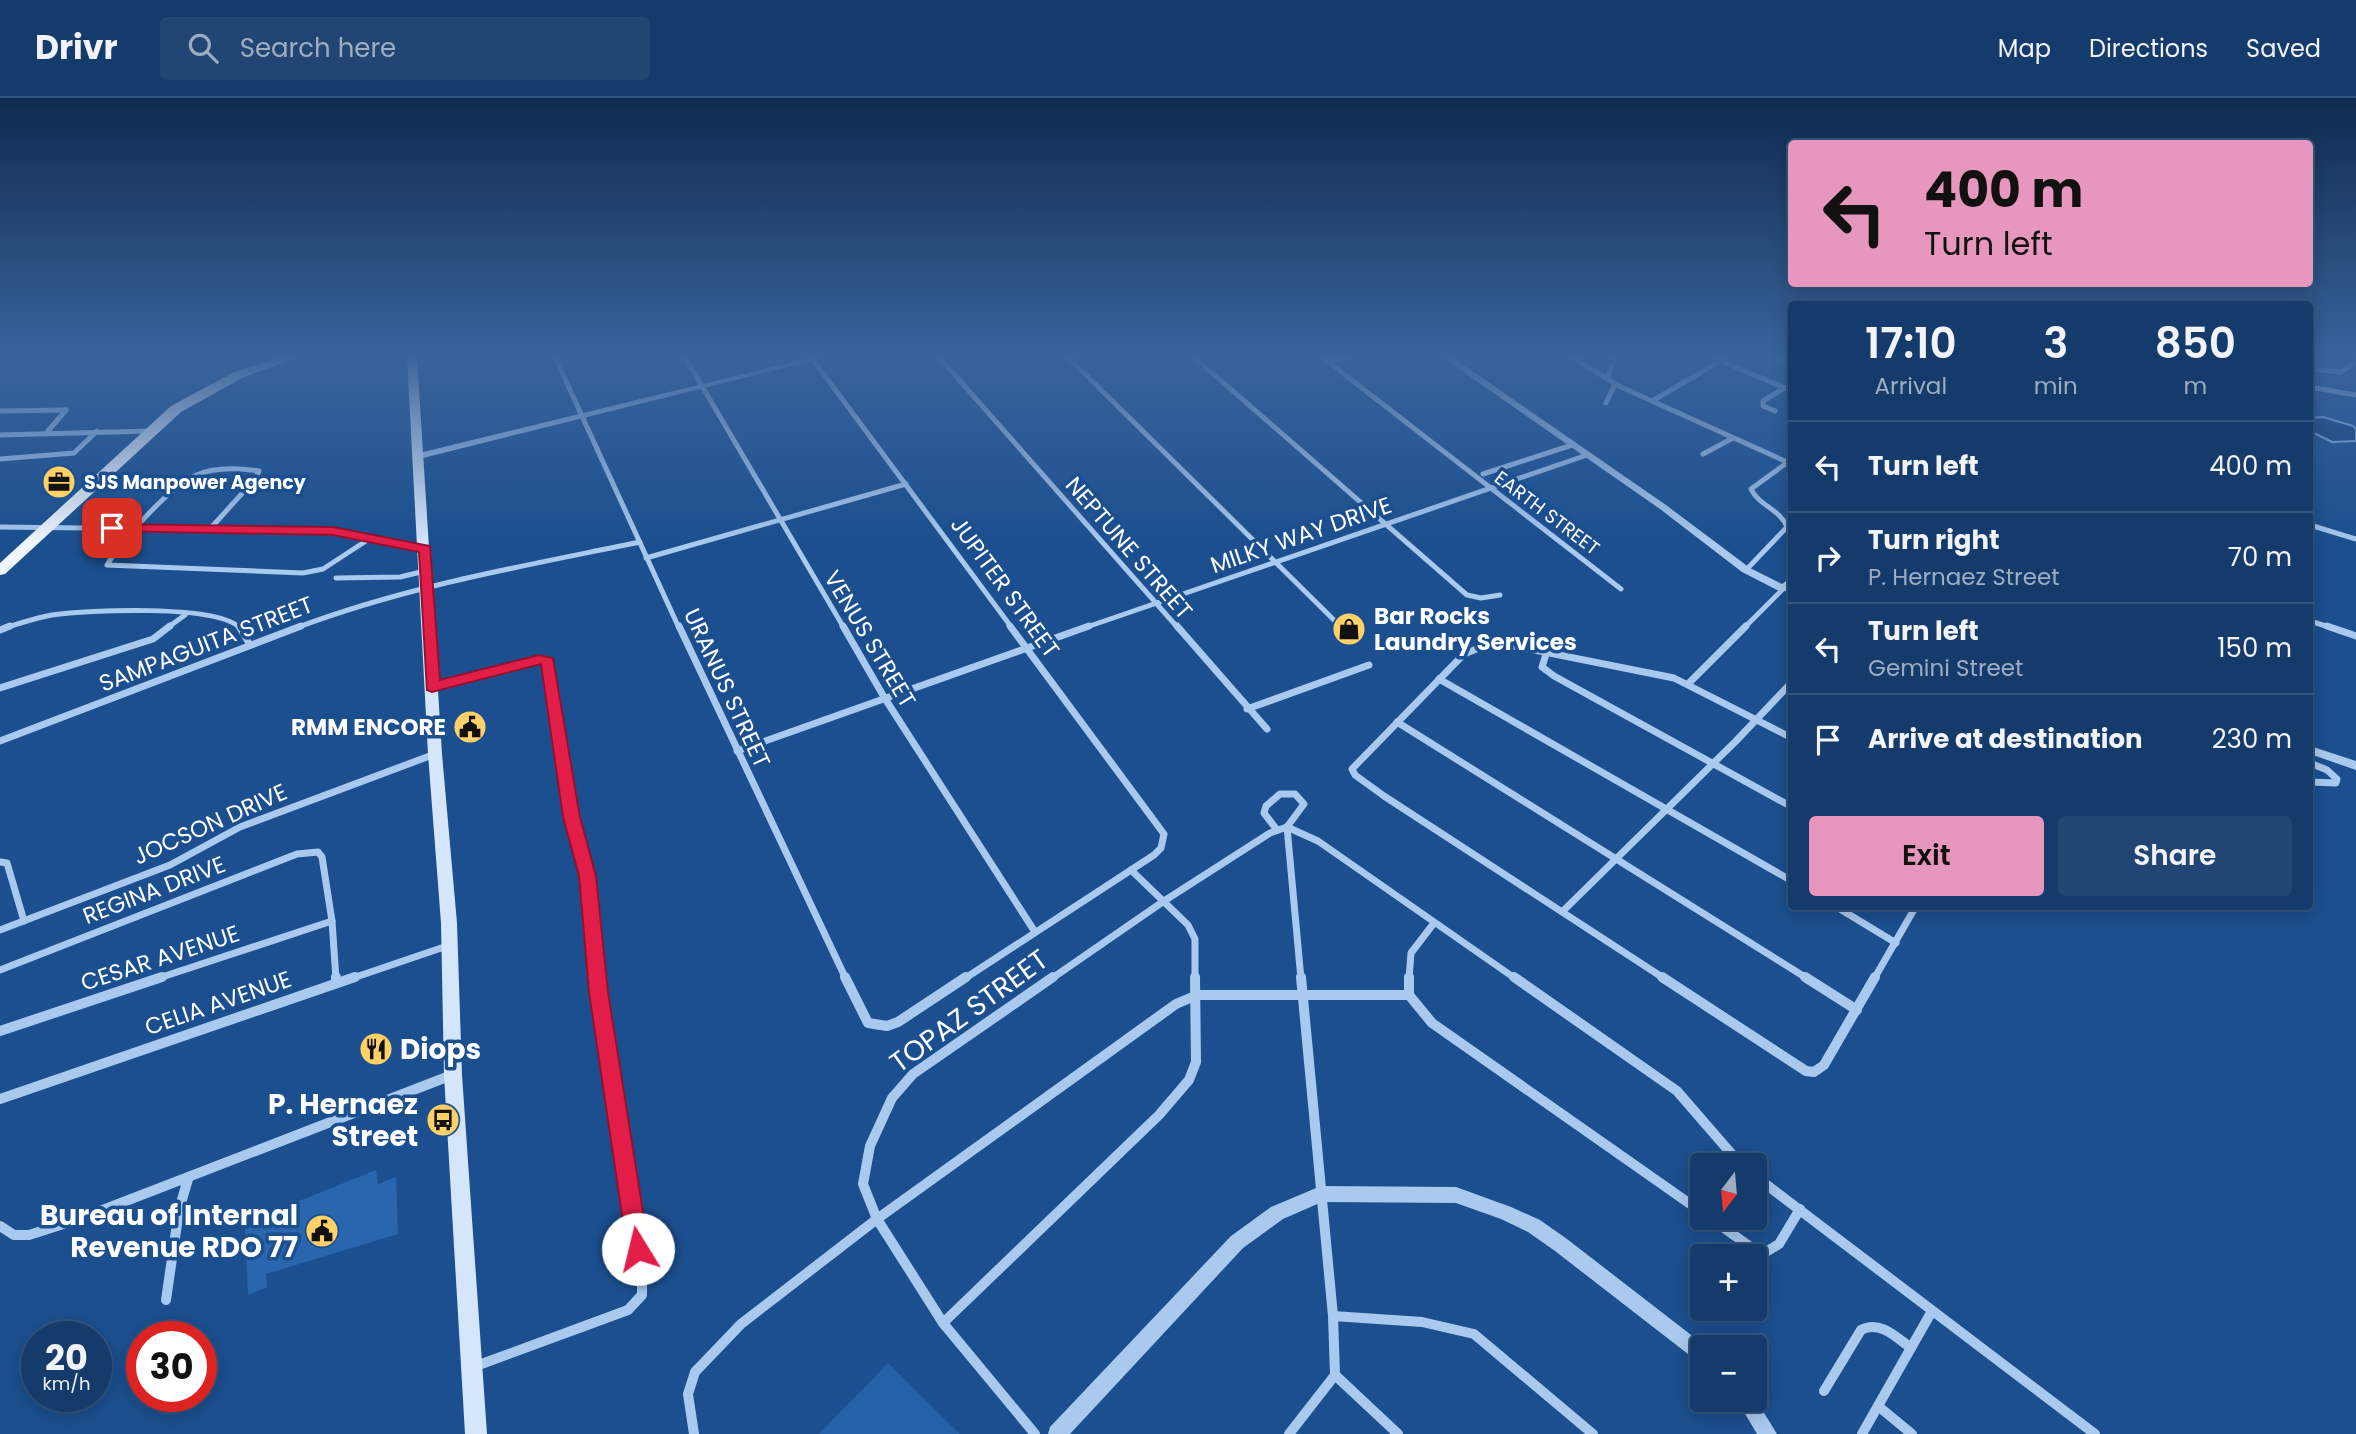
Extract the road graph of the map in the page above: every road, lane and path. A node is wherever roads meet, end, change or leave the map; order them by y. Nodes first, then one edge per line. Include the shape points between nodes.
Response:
1 (58, 419) edge
2 (163, 419) edge
3 (416, 419) edge
4 (569, 419) edge
5 (585, 419) edge
6 (722, 419) edge
7 (857, 419) edge
8 (993, 419) edge
9 (1131, 419) edge
10 (1265, 419) edge
11 (1402, 419) edge
12 (1535, 419) edge
13 (1692, 419) edge
14 (48, 431) junction
15 (97, 431) junction
16 (150, 431) junction
17 (0, 435) edge
18 (1733, 438) junction
19 (1572, 445) junction
20 (1703, 454) dead end
21 (1587, 455) junction
22 (419, 456) junction
23 (0, 459) edge
24 (1788, 461) edge
25 (1788, 462) edge
26 (1483, 474) dead end
27 (906, 484) junction
28 (1490, 489) junction
29 (780, 521) junction
30 (1386, 526) junction
31 (2313, 526) edge
32 (0, 527) edge
33 (47, 528) junction
34 (136, 529) junction
35 (209, 530) junction
36 (369, 539) junction
37 (2356, 539) edge
38 (640, 542) junction
39 (425, 549) junction
40 (646, 558) junction
41 (1275, 562) junction
42 (1746, 570) junction
43 (0, 571) edge
44 (336, 578) dead end
45 (426, 579) junction
46 (1788, 584) edge
47 (1621, 589) dead end
48 (1783, 589) junction
49 (1500, 596) dead end
50 (1154, 604) junction
51 (185, 614) junction
52 (2313, 622) edge
53 (0, 630) edge
54 (1344, 631) dead end
55 (2356, 636) edge
56 (250, 645) junction
57 (1026, 649) junction
58 (1547, 651) junction
59 (1369, 665) dead end
60 (1439, 679) junction
61 (1688, 684) junction
62 (1788, 686) edge
63 (432, 687) junction
64 (0, 688) edge
65 (884, 697) junction
66 (1247, 709) junction
67 (1758, 720) junction
68 (1397, 722) junction
69 (1266, 729) dead end
70 (1788, 736) edge
71 (0, 741) edge
72 (737, 751) junction
73 (2313, 751) edge
74 (435, 754) junction
75 (1714, 764) junction
76 (2313, 764) edge
77 (2356, 766) edge
78 (2313, 782) edge
79 (1788, 805) edge
80 (1668, 807) junction
81 (1282, 828) junction
82 (1614, 858) junction
83 (0, 862) edge
84 (1131, 870) junction
85 (1788, 879) edge
86 (1164, 901) junction
87 (1842, 910) edge
88 (1914, 910) edge
89 (1563, 911) junction
90 (24, 921) junction
91 (332, 921) junction
92 (1434, 923) junction
93 (0, 930) edge
94 (1035, 932) junction
95 (1896, 943) junction
96 (450, 944) junction
97 (0, 970) edge
98 (336, 982) junction
99 (1197, 995) junction
100 (1302, 995) junction
101 (1409, 995) junction
102 (1857, 1010) junction
103 (0, 1031) edge
104 (453, 1075) junction
105 (0, 1099) edge
106 (1731, 1153) edge
107 (188, 1179) junction
108 (1768, 1186) edge
109 (1321, 1194) junction
110 (1690, 1204) edge
111 (1800, 1209) junction
112 (877, 1219) junction
113 (0, 1226) edge
114 (1727, 1230) edge
115 (166, 1300) dead end
116 (1931, 1311) junction
117 (1333, 1316) junction
118 (943, 1322) junction
119 (1690, 1345) edge
120 (1911, 1348) junction
121 (472, 1368) junction
122 (1335, 1376) junction
123 (1824, 1391) dead end
124 (1878, 1406) junction
125 (1754, 1412) edge
126 (475, 1434) edge
127 (694, 1434) edge
128 (1035, 1434) edge
129 (1056, 1434) edge
130 (1289, 1434) edge
131 (1398, 1434) edge
132 (1592, 1434) edge
133 (1768, 1434) edge
134 (1862, 1434) edge
135 (1912, 1434) edge
136 (2095, 1434) edge

1 - 14 street
2 - 16 main road
3 - 22 main road
4 - 22 street
5 - 38 street, URANUS STREET
6 - 29 street, VENUS STREET
7 - 27 street, JUPITER STREET
8 - 50 street, NEPTUNE STREET
9 - 41 street
10 - 30 street
11 - 28 street, EARTH STREET
12 - 19 street
13 - 18 street
14 - 15 street
14 - 17 street
15 - 16 street
15 - 23 street via 74,453
16 - 33 main road
18 - 20 street
18 - 24 street
19 - 21 street
19 - 26 street
21 - 28 street, MILKY WAY DRIVE
21 - 42 street
22 - 39 main road
25 - 42 street via 1751,489 1787,527
27 - 29 street
27 - 57 street, JUPITER STREET
28 - 30 street, MILKY WAY DRIVE
28 - 47 street, EARTH STREET
29 - 40 street
29 - 65 street, VENUS STREET
30 - 41 street, MILKY WAY DRIVE
30 - 49 street via 1467,595
31 - 37 street
32 - 33 street
33 - 34 street
33 - 43 main road
34 - 35 street
34 - 35 street via 183,484 201,474 257,469 256,478
34 - 36 street via 107,565 303,573 323,569
35 - 36 street via 333,531
36 - 39 street
38 - 40 street, URANUS STREET
38 - 45 street
39 - 45 main road
40 - 72 street, URANUS STREET
41 - 50 street, MILKY WAY DRIVE
41 - 54 street
42 - 48 street
44 - 45 street
45 - 56 street, SAMPAGUITA STREET
45 - 63 main road
46 - 48 street
48 - 61 street
50 - 57 street, MILKY WAY DRIVE
50 - 66 street, NEPTUNE STREET
51 - 53 street via 66,613
51 - 56 street via 230,619 242,627
51 - 64 street via 153,639
52 - 55 street
56 - 71 street, SAMPAGUITA STREET
57 - 65 street, MILKY WAY DRIVE
57 - 84 street, JUPITER STREET via 1162,828 1165,841 1154,855
58 - 60 street via 1485,644 1464,654
58 - 61 street via 1644,670
58 - 75 street via 1542,667 1554,676
59 - 66 street
60 - 68 street
60 - 80 street
61 - 67 street
62 - 67 street
63 - 74 main road
63 - 121 street via 539,659 548,661 572,817 587,876 598,992 642,1274 642,1295 628,1310
65 - 72 street, MILKY WAY DRIVE
65 - 94 street, VENUS STREET
66 - 69 street, NEPTUNE STREET
67 - 70 street
67 - 75 street
68 - 82 street
68 - 89 street via 1354,765 1355,775
72 - 94 street, URANUS STREET via 868,1023 898,1022
73 - 77 street
74 - 90 street, JOCSON DRIVE via 240,827 170,865
74 - 96 main road
75 - 79 street
75 - 80 street
76 - 78 street via 2337,779 2330,785
80 - 82 street
80 - 85 street
81 - 81 street via 1265,809 1272,799 1286,792 1295,794 1304,804
81 - 86 street, TOPAZ STREET
81 - 92 street via 1318,841
81 - 100 street
82 - 89 street
82 - 102 street
83 - 90 street via 7,863
84 - 86 street
84 - 94 street
86 - 99 street via 1195,939
86 - 112 street, TOPAZ STREET via 913,1074 892,1098 870,1146 863,1184
87 - 95 street
88 - 95 street
89 - 102 street via 1806,1071 1821,1070
90 - 93 street, JOCSON DRIVE
91 - 97 street, REGINA DRIVE via 322,857 318,852 297,854
91 - 98 street
91 - 103 street, CESAR AVENUE
92 - 101 street via 1411,953
92 - 106 street via 1677,1091
95 - 102 street
96 - 98 street, CELIA AVENUE
96 - 104 main road
98 - 105 street, CELIA AVENUE
99 - 100 street
99 - 112 street via 1155,1018
99 - 118 street via 1196,1062 1179,1095
100 - 101 street
100 - 109 street
101 - 110 street via 1432,1023
104 - 107 street
104 - 121 main road
107 - 113 street via 29,1235 14,1235
107 - 115 street
108 - 111 street
109 - 117 street
109 - 119 street via 1457,1195 1505,1213 1561,1245
109 - 129 street via 1277,1213 1237,1242
111 - 114 street via 1779,1244 1765,1253
111 - 116 street
112 - 118 street, TOPAZ STREET
112 - 127 street via 741,1324 704,1360 688,1394
116 - 120 street
116 - 136 street
117 - 122 street
117 - 132 street via 1405,1320 1474,1334
118 - 128 street, TOPAZ STREET
120 - 123 street via 1876,1324 1867,1325
120 - 124 street
121 - 126 main road
122 - 130 street
122 - 131 street
124 - 134 street
124 - 135 street
125 - 133 street

